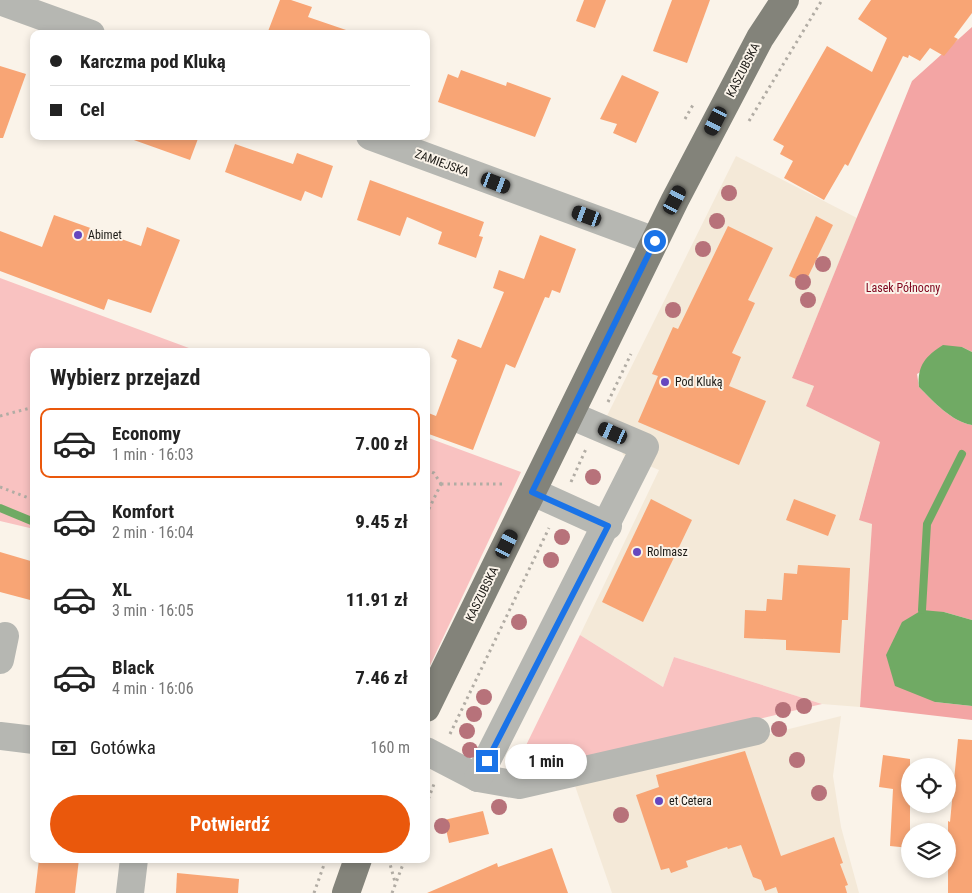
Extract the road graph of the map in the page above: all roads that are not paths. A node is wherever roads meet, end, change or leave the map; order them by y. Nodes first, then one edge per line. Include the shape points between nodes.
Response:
1 (0, 0) edge
2 (785, 0) edge
3 (51, 9) edge
4 (85, 30) edge
5 (381, 140) edge
6 (655, 241) junction
7 (570, 415) junction
8 (532, 492) junction
9 (608, 526) junction
10 (430, 700) edge
11 (756, 731) dead end
12 (0, 736) edge
13 (30, 740) edge
14 (435, 756) edge
15 (478, 778) junction
16 (134, 863) edge
17 (357, 863) edge
18 (130, 893) edge
19 (346, 893) edge

1 - 3 street
2 - 6 main road, KASZUBSKA via 760,38
3 - 4 street
5 - 6 street, ZAMIEJSKA
6 - 7 main road, KASZUBSKA
7 - 8 main road, KASZUBSKA
7 - 9 street via 646,448
8 - 9 street
8 - 10 main road, KASZUBSKA
9 - 15 street
11 - 15 street via 518,784
12 - 13 street
14 - 15 street
16 - 18 street
17 - 19 main road

